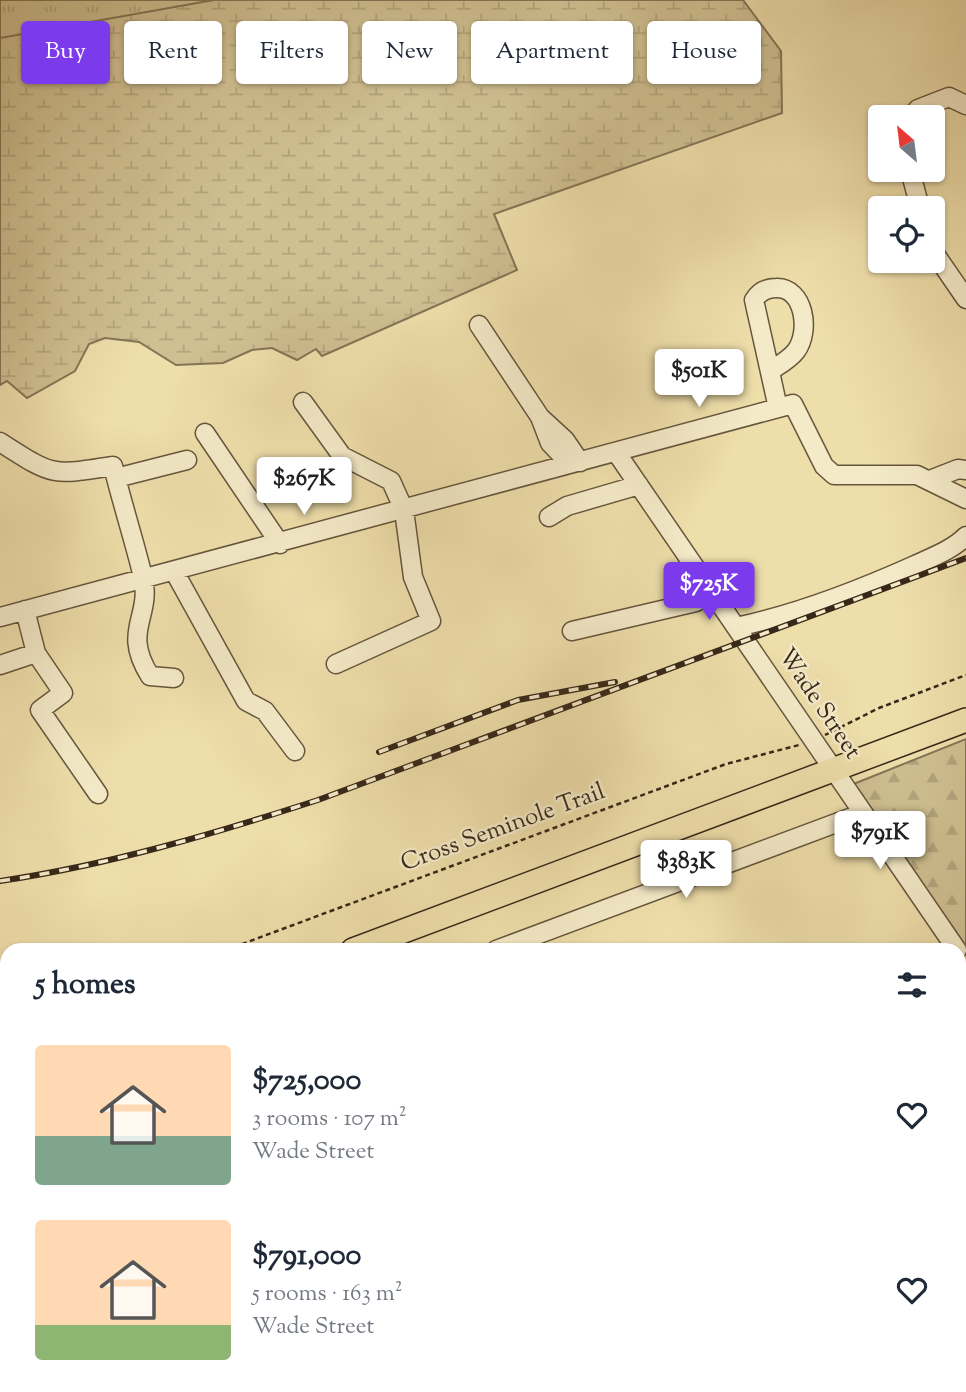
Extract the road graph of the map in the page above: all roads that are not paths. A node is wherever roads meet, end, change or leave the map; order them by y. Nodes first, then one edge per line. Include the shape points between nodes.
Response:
1 (928, 105) edge
2 (966, 105) edge
3 (945, 267) edge
4 (945, 270) edge
5 (966, 272) edge
6 (966, 299) edge
7 (479, 325) dead end
8 (770, 371) dead end
9 (303, 402) dead end
10 (786, 406) junction
11 (205, 433) dead end
12 (0, 442) edge
13 (616, 452) junction
14 (187, 460) dead end
15 (575, 463) junction
16 (966, 470) edge
17 (116, 478) junction
18 (930, 480) junction
19 (639, 485) junction
20 (966, 499) edge
21 (404, 510) junction
22 (549, 517) dead end
23 (966, 536) edge
24 (280, 544) junction
25 (174, 571) junction
26 (144, 579) junction
27 (711, 590) junction
28 (25, 610) junction
29 (0, 617) edge
30 (736, 627) junction
31 (572, 631) dead end
32 (36, 653) junction
33 (336, 664) dead end
34 (0, 665) edge
35 (174, 678) dead end
36 (966, 720) edge
37 (295, 751) dead end
38 (834, 770) junction
39 (98, 794) dead end
40 (863, 814) junction
41 (372, 943) edge
42 (515, 943) edge
43 (952, 943) edge

1 - 2 street via 949,97
3 - 5 street
4 - 6 street
7 - 15 street via 540,417 565,440
8 - 10 street
9 - 21 street via 342,456 391,481
10 - 13 street
10 - 18 street via 834,475 902,473
11 - 24 street
12 - 17 street via 51,472 113,466
13 - 15 street
13 - 19 street, Wade Street
14 - 17 street
15 - 21 street
16 - 18 street
17 - 26 street
18 - 20 street
19 - 22 street via 567,506
19 - 27 street, Wade Street
21 - 24 street
21 - 33 street via 411,569 431,621
23 - 30 street via 954,547 881,580 804,610
24 - 25 street
25 - 26 street
25 - 37 street via 246,701 265,711
26 - 28 street
26 - 35 street via 136,632 139,659 150,676
27 - 30 street, Wade Street
27 - 31 street via 696,602
28 - 29 street
28 - 32 street
30 - 38 street, Wade Street
32 - 34 street
32 - 39 street via 63,693 40,710
36 - 38 main road
38 - 40 street, Wade Street
38 - 41 main road
40 - 42 street
40 - 43 street, Wade Street

